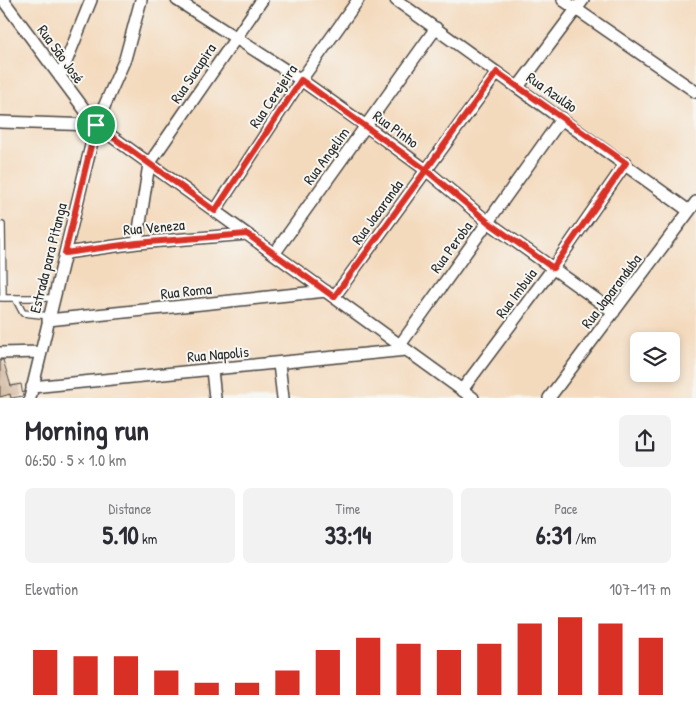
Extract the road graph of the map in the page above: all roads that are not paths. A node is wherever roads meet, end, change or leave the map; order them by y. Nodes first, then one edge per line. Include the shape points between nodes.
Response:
1 (3, 0) edge
2 (91, 0) edge
3 (141, 0) edge
4 (177, 0) edge
5 (262, 0) edge
6 (358, 0) edge
7 (396, 0) edge
8 (563, 0) edge
9 (580, 5) edge
10 (436, 28) junction
11 (234, 38) junction
12 (497, 72) junction
13 (60, 77) junction
14 (301, 80) junction
15 (518, 87) junction
16 (696, 92) edge
17 (562, 118) junction
18 (0, 122) edge
19 (96, 125) junction
20 (366, 126) junction
21 (626, 163) junction
22 (149, 164) junction
23 (426, 170) junction
24 (693, 206) edge
25 (215, 211) junction
26 (488, 222) junction
27 (2, 225) dead end
28 (247, 234) junction
29 (137, 243) junction
30 (1, 252) edge
31 (65, 253) junction
32 (274, 254) junction
33 (553, 268) junction
34 (330, 294) junction
35 (1, 298) edge
36 (15, 298) junction
37 (54, 298) junction
38 (614, 312) junction
39 (49, 318) junction
40 (403, 347) junction
41 (0, 352) edge
42 (41, 352) junction
43 (280, 364) junction
44 (212, 370) junction
45 (462, 390) junction
46 (31, 392) edge
47 (215, 398) edge
48 (283, 398) edge
49 (473, 398) edge
50 (549, 398) edge

1 - 13 street, Rua São José
2 - 13 street
3 - 19 street, Estrada para Pitanga via 125,59
4 - 11 street, Rua Pinho
5 - 11 street, Rua Sucupira
6 - 14 street, Rua Cerejeira
7 - 10 street, Rua Azulão
8 - 9 street
9 - 15 street
9 - 16 street
10 - 12 street, Rua Azulão
10 - 20 street, Rua Angelim
11 - 14 street, Rua Pinho
11 - 22 street, Rua Sucupira
12 - 15 street, Rua Azulão
12 - 23 street, Rua Jacaranda
13 - 19 street, Rua São José
14 - 20 street, Rua Pinho
14 - 25 street, Rua Cerejeira
15 - 17 street, Rua Azulão
17 - 21 street, Rua Azulão
17 - 26 street, Rua Peroba
18 - 19 street
19 - 22 street, Rua São José
19 - 31 street, Estrada para Pitanga
20 - 23 street, Rua Pinho
20 - 32 street, Rua Angelim
21 - 24 street, Rua Azulão
21 - 33 street, Rua Imbuia
22 - 25 street, Rua São José
22 - 29 street
23 - 26 street, Rua Pinho
23 - 34 street, Rua Jacaranda
24 - 38 street, Rua Japaranduba
25 - 28 street, Rua São José
26 - 33 street, Rua Pinho
26 - 40 street, Rua Peroba
27 - 30 lane
28 - 29 street, Rua Veneza
28 - 32 street, Rua São José
29 - 31 street, Rua Veneza
30 - 35 lane
31 - 37 street, Estrada para Pitanga
32 - 34 street, Rua São José
33 - 38 street, Rua Pinho
33 - 45 street, Rua Imbuia
34 - 39 street, Rua Roma
34 - 40 street, Rua São José
35 - 36 lane
36 - 37 lane
36 - 39 lane via 23,312
37 - 39 street, Estrada para Pitanga
38 - 50 street, Rua Japaranduba
39 - 42 street, Estrada para Pitanga
40 - 43 street, Rua Napolis
40 - 45 street, Rua São José
41 - 42 street
42 - 46 street, Estrada para Pitanga
43 - 44 street, Rua Napolis
43 - 48 street
44 - 46 street, Rua Napolis
44 - 47 street
45 - 49 street, Rua São José

